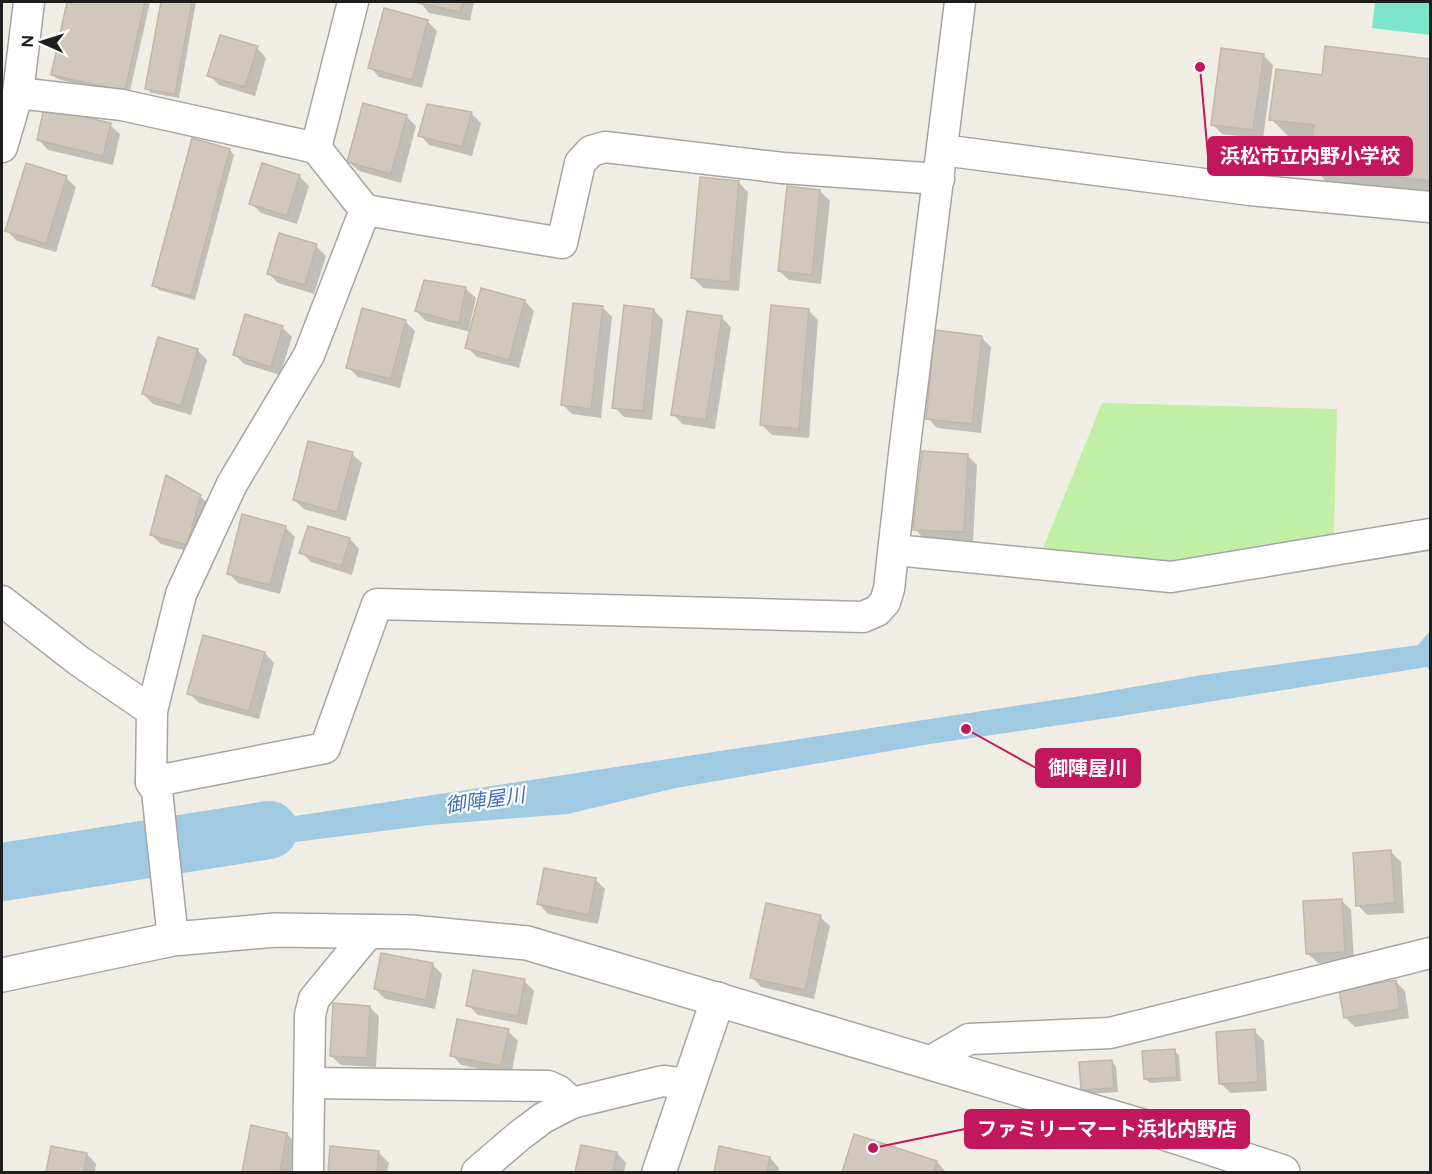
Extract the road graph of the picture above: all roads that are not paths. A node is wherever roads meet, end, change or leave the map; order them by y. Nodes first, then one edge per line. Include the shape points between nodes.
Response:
1 (29, 2) edge
2 (353, 2) edge
3 (960, 2) edge
4 (18, 93) junction
5 (2, 147) edge
6 (316, 148) junction
7 (942, 150) junction
8 (939, 179) junction
9 (1431, 207) edge
10 (365, 210) junction
11 (1431, 534) edge
12 (895, 550) junction
13 (2, 600) edge
14 (152, 711) junction
15 (154, 787) junction
16 (172, 926) junction
17 (370, 931) junction
18 (1431, 953) edge
19 (2, 975) edge
20 (718, 999) junction
21 (929, 1062) junction
22 (310, 1083) junction
23 (688, 1084) junction
24 (572, 1102) junction
25 (308, 1173) edge
26 (477, 1173) edge
27 (659, 1173) edge
28 (1283, 1173) edge

1 - 4 street
2 - 6 street
3 - 7 street
4 - 5 street
4 - 6 street via 122,105
6 - 10 street
7 - 8 street
7 - 9 street via 1250,190
8 - 10 street via 783,168 605,147 591,151 580,164 562,243
8 - 12 street via 904,445
10 - 14 street via 309,355 232,484 181,594
11 - 12 street via 1171,577
12 - 15 street via 885,602 863,617 377,604 325,748
13 - 14 street via 78,661
14 - 15 street
15 - 16 street
16 - 17 street
16 - 19 street
17 - 20 street via 527,943
17 - 22 street via 314,999 310,1015
18 - 21 street via 1110,1033 969,1039
20 - 21 street
20 - 23 street
21 - 28 street
22 - 24 street via 548,1086
22 - 25 street
23 - 24 street via 663,1081
23 - 27 street
24 - 26 street via 543,1118

